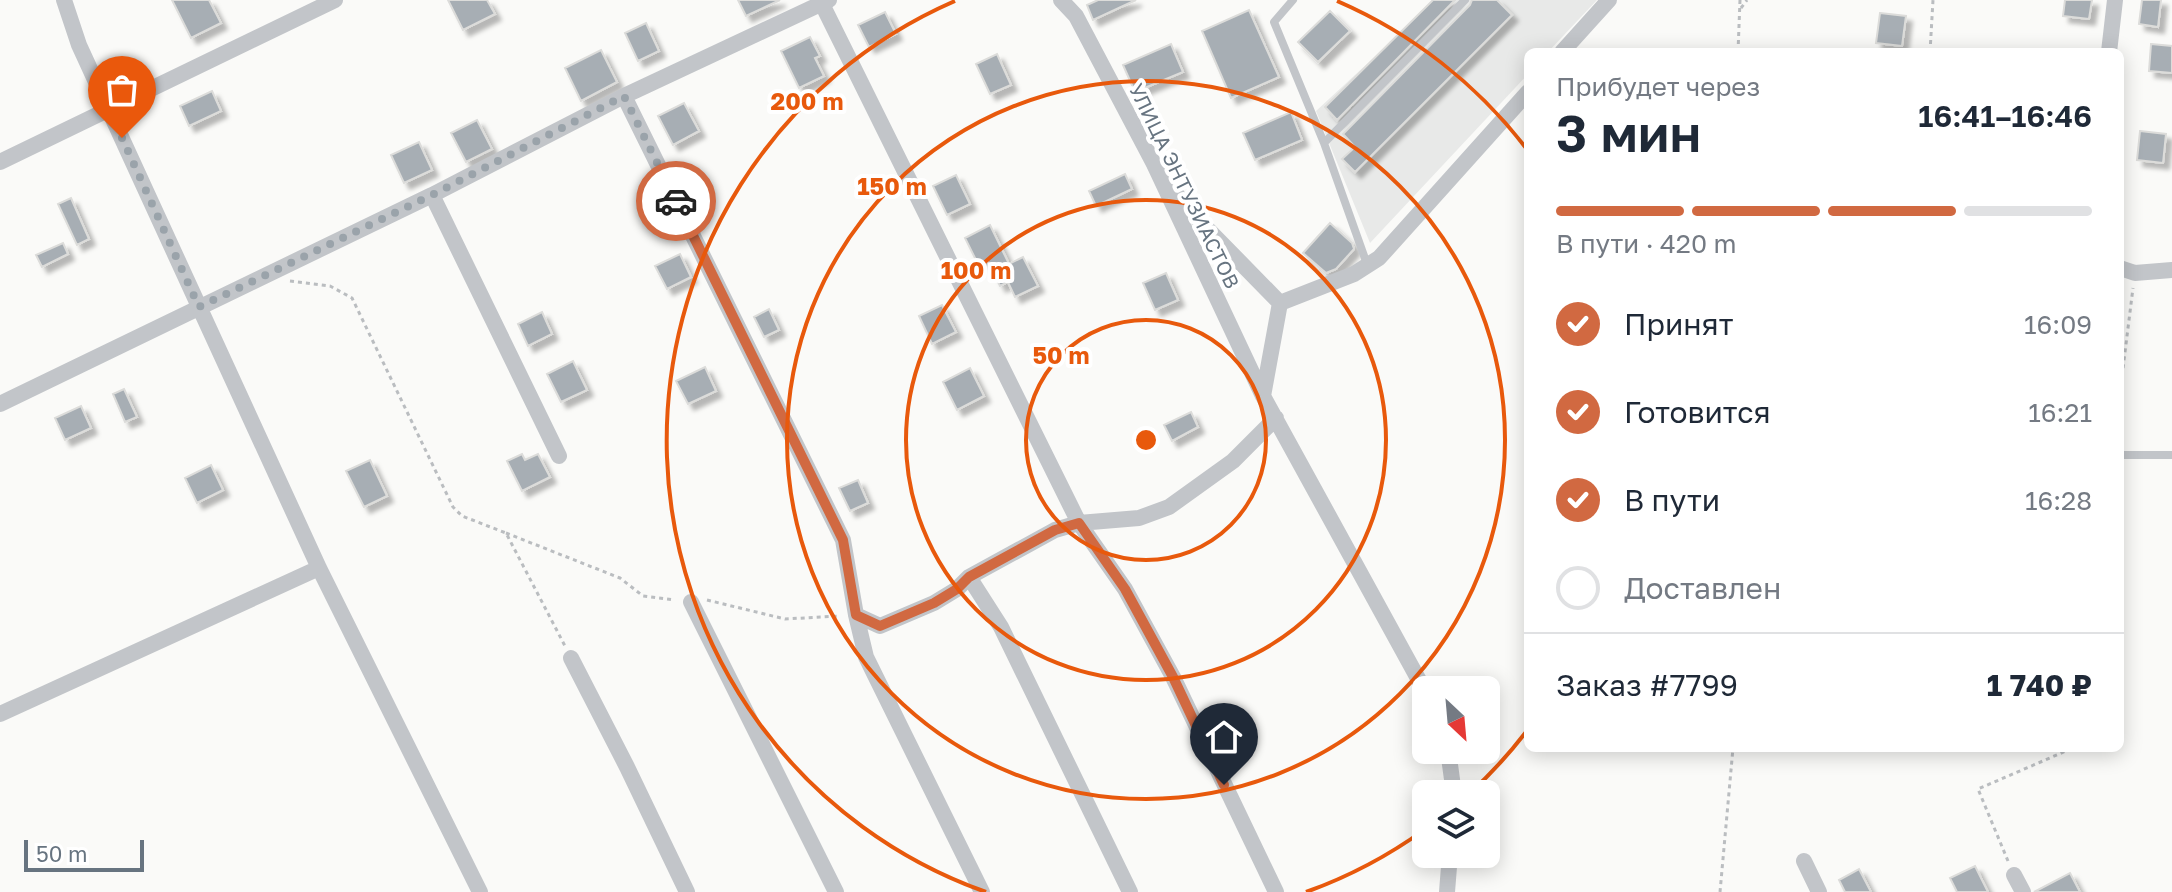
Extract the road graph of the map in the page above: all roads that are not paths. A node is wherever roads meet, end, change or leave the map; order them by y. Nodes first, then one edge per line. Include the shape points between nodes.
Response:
1 (64, 0) edge
2 (335, 0) edge
3 (1061, 0) edge
4 (1293, 0) edge
5 (1465, 0) edge
6 (1609, 0) edge
7 (2115, 0) edge
8 (826, 2) edge
9 (1566, 48) edge
10 (2109, 48) edge
11 (624, 96) junction
12 (1524, 97) edge
13 (109, 110) junction
14 (1324, 143) junction
15 (0, 162) edge
16 (1154, 164) junction
17 (432, 195) junction
18 (1368, 267) junction
19 (2128, 270) edge
20 (2172, 270) edge
21 (1280, 303) junction
22 (199, 307) junction
23 (1263, 396) junction
24 (0, 404) edge
25 (1276, 418) junction
26 (2124, 455) edge
27 (2172, 455) edge
28 (559, 456) dead end
29 (1079, 523) junction
30 (319, 568) junction
31 (969, 577) junction
32 (691, 602) road end
33 (856, 615) junction
34 (571, 658) road end
35 (1417, 676) edge
36 (0, 714) edge
37 (1804, 861) dead end
38 (1449, 868) edge
39 (2014, 875) road end
40 (480, 892) edge
41 (687, 892) edge
42 (836, 892) edge
43 (982, 892) edge
44 (1130, 892) edge
45 (1276, 892) edge
46 (1447, 892) edge
47 (1819, 892) edge
48 (2023, 892) edge

1 - 13 street
2 - 13 street
3 - 16 street, УЛИЦА ЭНТУЗИАСТОВ via 1076,16
4 - 14 lane via 1274,22
5 - 14 lane
6 - 9 street
7 - 10 street
8 - 11 street
8 - 29 street
11 - 17 street
11 - 33 street via 843,540
12 - 18 street
13 - 15 street
13 - 22 street
14 - 18 lane
16 - 21 street via 1185,206
16 - 23 street, УЛИЦА ЭНТУЗИАСТОВ
17 - 22 street
17 - 28 street
18 - 21 street
19 - 20 street
21 - 23 street
22 - 24 street
22 - 30 street
23 - 25 street, УЛИЦА ЭНТУЗИАСТОВ
25 - 29 street via 1233,461 1169,507 1139,518
25 - 35 street, УЛИЦА ЭНТУЗИАСТОВ
26 - 27 lane
29 - 31 street via 1055,530
29 - 45 street via 1125,589 1173,677
30 - 36 street
30 - 40 street
31 - 33 street via 934,603 880,626
31 - 44 street via 1001,627
32 - 42 street
33 - 43 street via 866,657
34 - 41 street
37 - 47 street
38 - 46 street
39 - 48 street

